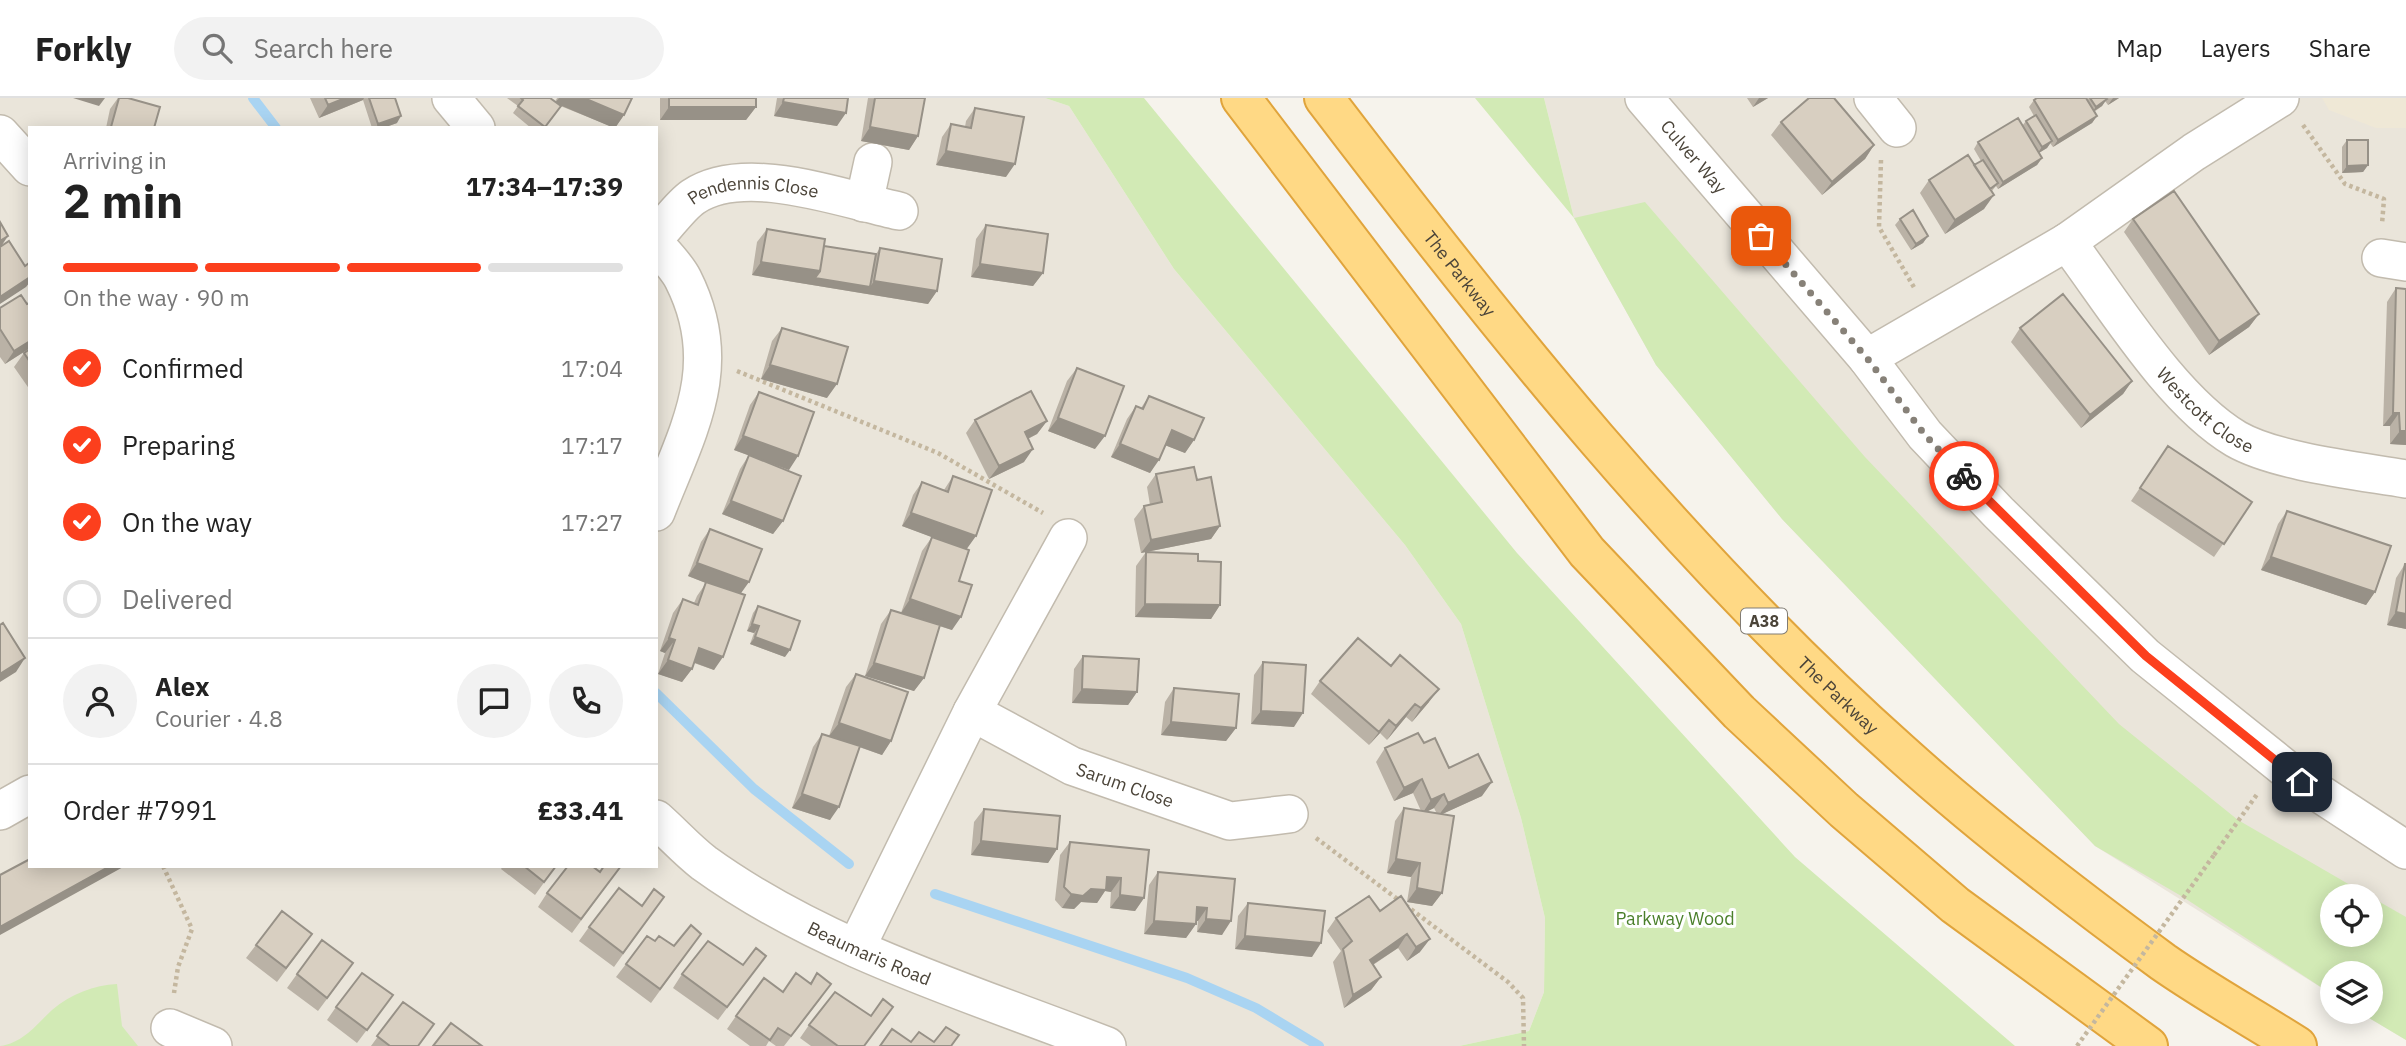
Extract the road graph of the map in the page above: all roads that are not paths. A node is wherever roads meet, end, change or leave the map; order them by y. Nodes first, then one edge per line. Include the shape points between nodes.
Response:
1 (451, 98) edge
2 (1241, 98) edge
3 (1324, 98) edge
4 (1644, 98) edge
5 (1873, 98) edge
6 (2289, 108) edge
7 (474, 126) edge
8 (1898, 128) road end
9 (0, 134) edge
10 (873, 162) dead end
11 (28, 165) edge
12 (864, 203) junction
13 (899, 211) dead end
14 (658, 234) edge
15 (2067, 242) junction
16 (658, 247) edge
17 (1867, 358) junction
18 (2406, 479) edge
19 (658, 507) edge
20 (1068, 538) road end
21 (972, 712) junction
22 (28, 795) edge
23 (0, 811) edge
24 (1289, 814) road end
25 (658, 821) edge
26 (2406, 850) edge
27 (856, 948) junction
28 (170, 1028) road end
29 (213, 1046) edge
30 (1107, 1046) edge
31 (2148, 1046) edge
32 (2297, 1046) edge

1 - 7 street
2 - 31 highway via 1587,552 1739,712 1955,905
3 - 32 highway, The Parkway / A38 via 1522,351 1661,511 1793,651 1900,752 2012,847 2166,963
4 - 17 street, Culver Way
5 - 8 street
6 - 15 street via 2194,152
9 - 11 street
10 - 12 street
12 - 13 street, Pendennis Close
12 - 14 street, Pendennis Close via 763,181 728,183 693,197
15 - 17 street
15 - 18 street, Westcott Close via 2200,414 2238,440 2275,454
16 - 19 street via 683,277 698,316 704,358 699,402
17 - 26 street, Culver Way via 1925,435 2146,656 2302,782
20 - 21 street
21 - 24 street, Sarum Close via 1072,766 1230,821
21 - 27 street
22 - 23 street
25 - 27 street, Beaumaris Road via 702,862 792,918
27 - 30 street, Beaumaris Road
28 - 29 street

